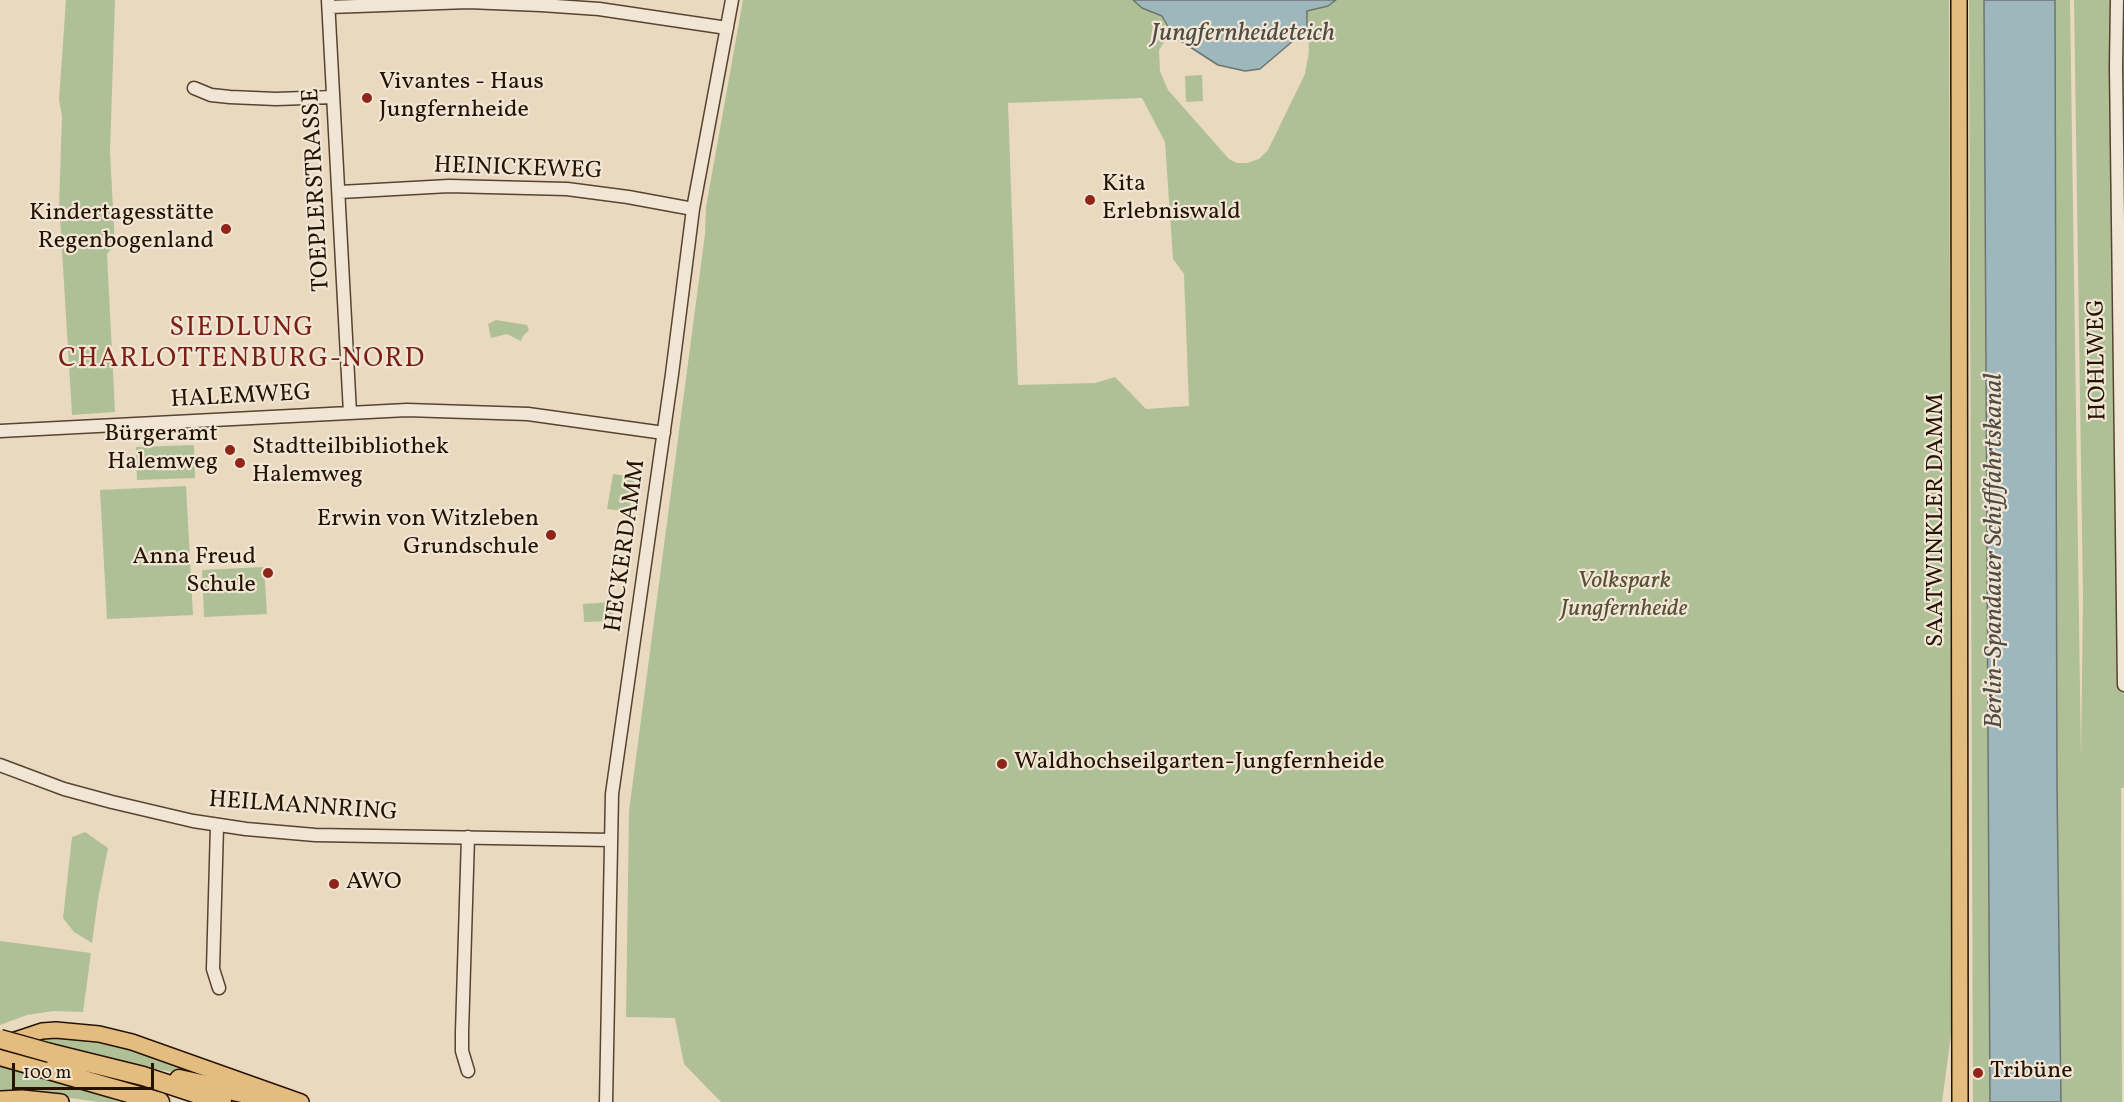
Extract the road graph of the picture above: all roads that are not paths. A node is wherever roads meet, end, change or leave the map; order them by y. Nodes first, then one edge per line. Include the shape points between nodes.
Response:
1 (732, 0) edge
2 (1959, 0) edge
3 (2117, 0) edge
4 (328, 4) edge
5 (727, 28) junction
6 (194, 88) dead end
7 (333, 97) junction
8 (340, 192) junction
9 (693, 209) junction
10 (350, 413) junction
11 (0, 431) edge
12 (664, 433) junction
13 (2124, 685) edge
14 (0, 765) edge
15 (217, 826) junction
16 (468, 837) junction
17 (611, 840) junction
18 (219, 988) dead end
19 (0, 1039) edge
20 (1961, 1041) junction
21 (0, 1046) edge
22 (0, 1056) edge
23 (57, 1059) junction
24 (468, 1071) dead end
25 (143, 1076) junction
26 (0, 1099) edge
27 (154, 1101) edge
28 (61, 1102) edge
29 (222, 1102) edge
30 (283, 1102) edge
31 (301, 1102) edge
32 (606, 1102) edge
33 (1955, 1102) edge
34 (1960, 1102) edge

1 - 5 street, HECKERDAMM
2 - 20 main road, SAATWINKLER DAMM
3 - 13 street, HOHLWEG
4 - 5 street via 541,4
4 - 7 street, TOEPLERSTRASSE
5 - 9 street, HECKERDAMM
6 - 7 street via 230,97
7 - 8 street, TOEPLERSTRASSE
8 - 9 street, HEINICKEWEG via 449,186 567,189
8 - 10 street, TOEPLERSTRASSE
9 - 12 street, HECKERDAMM
10 - 11 street, HALEMWEG
10 - 12 street, HALEMWEG via 407,410 528,414
12 - 17 street, HECKERDAMM via 612,794
14 - 15 street, HEILMANNRING via 102,800
15 - 16 street, HEILMANNRING via 315,835
15 - 18 street via 213,969
16 - 17 street, HEILMANNRING
16 - 24 street via 462,1051
17 - 32 street, HECKERDAMM
19 - 23 highway, bridge
20 - 33 main road, SAATWINKLER DAMM
20 - 34 main road, SAATWINKLER DAMM
21 - 31 main road via 42,1031 99,1034
22 - 23 highway
23 - 25 highway
23 - 27 highway
25 - 29 highway
25 - 30 highway via 184,1079
26 - 28 main road

